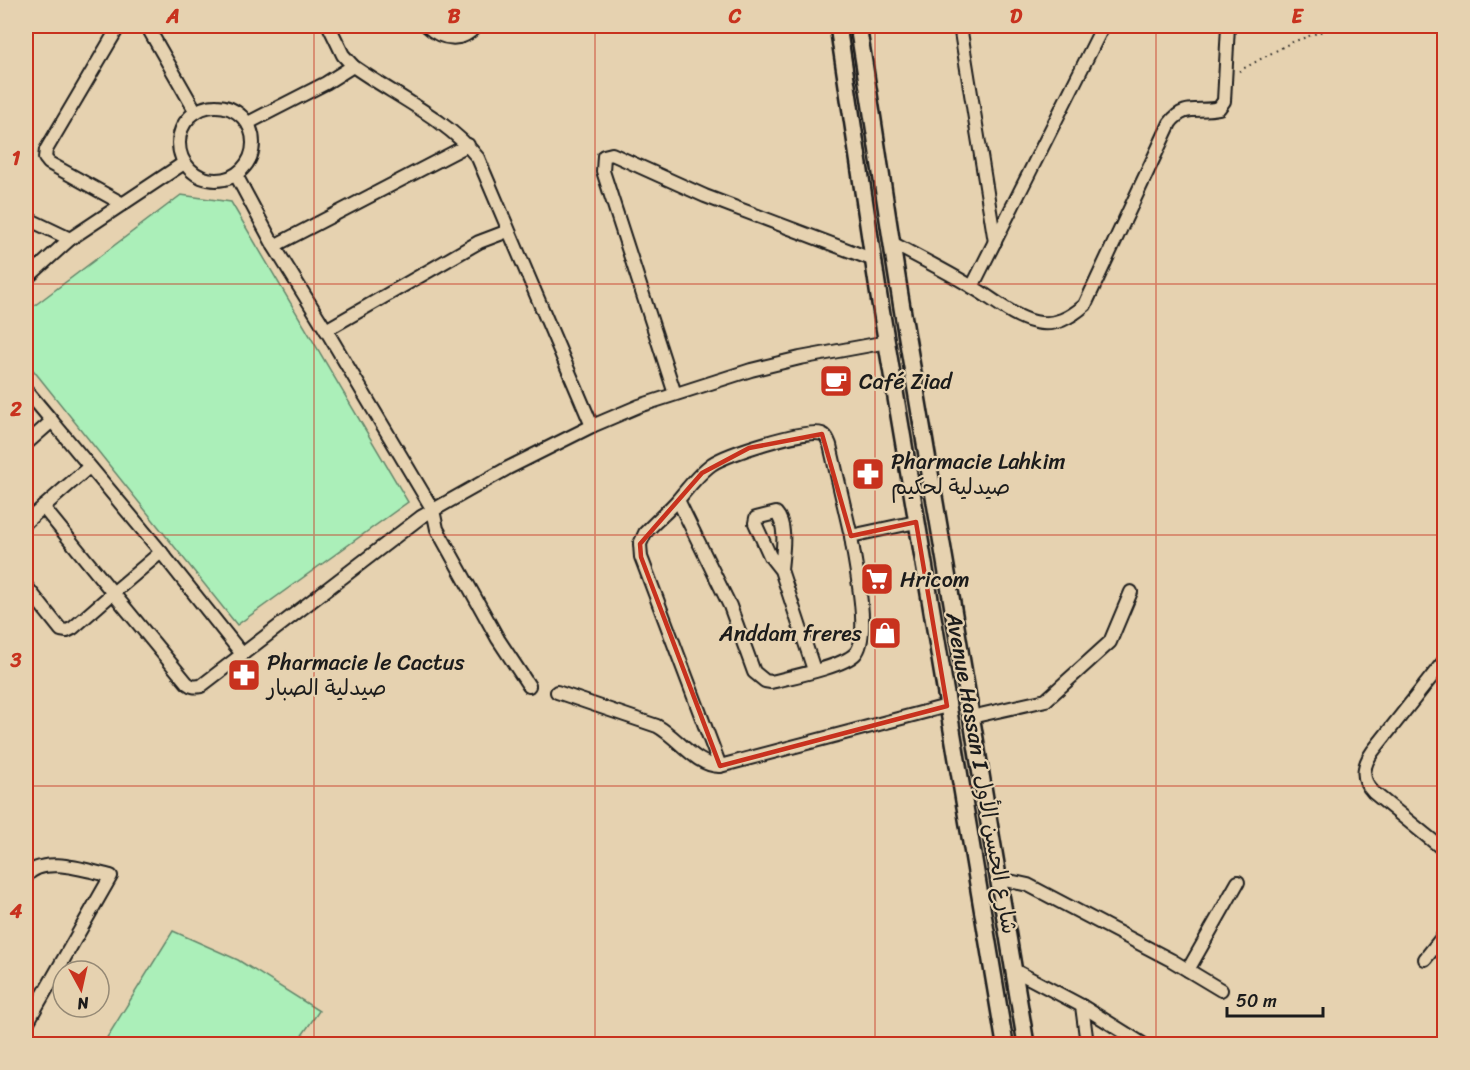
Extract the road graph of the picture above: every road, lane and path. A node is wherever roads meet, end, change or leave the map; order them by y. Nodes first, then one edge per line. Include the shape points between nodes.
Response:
1 (120, 26) edge
2 (147, 26) edge
3 (329, 26) edge
4 (427, 26) edge
5 (476, 26) edge
6 (838, 26) edge
7 (858, 26) edge
8 (960, 26) edge
9 (1103, 26) edge
10 (1228, 26) edge
11 (1336, 26) edge
12 (353, 66) junction
13 (1226, 77) junction
14 (196, 112) junction
15 (248, 123) junction
16 (468, 145) junction
17 (184, 164) junction
18 (236, 175) junction
19 (123, 204) junction
20 (26, 218) edge
21 (508, 231) junction
22 (70, 239) junction
23 (995, 242) junction
24 (892, 243) junction
25 (274, 246) junction
26 (874, 260) junction
27 (26, 279) edge
28 (972, 286) junction
29 (326, 330) junction
30 (887, 342) junction
31 (26, 390) edge
32 (675, 394) junction
33 (52, 421) junction
34 (592, 426) junction
35 (26, 444) edge
36 (89, 467) junction
37 (678, 500) junction
38 (43, 507) junction
39 (433, 510) junction
40 (26, 522) edge
41 (916, 522) junction
42 (851, 536) junction
43 (161, 552) junction
44 (781, 570) dead end
45 (26, 586) edge
46 (1131, 592) dead end
47 (113, 593) junction
48 (242, 654) junction
49 (1444, 661) edge
50 (814, 670) junction
51 (529, 686) dead end
52 (557, 692) dead end
53 (947, 706) junction
54 (970, 717) junction
55 (720, 766) junction
56 (1444, 850) edge
57 (26, 876) edge
58 (1000, 879) junction
59 (1238, 882) dead end
60 (1444, 935) edge
61 (1425, 959) dead end
62 (1014, 970) junction
63 (1188, 970) junction
64 (1221, 990) dead end
65 (1082, 1006) junction
66 (26, 1025) edge
67 (1005, 1044) edge
68 (1026, 1044) edge
69 (1087, 1044) edge
70 (1143, 1044) edge

1 - 19 street via 46,150 45,158
2 - 14 street
3 - 12 street
4 - 5 street via 451,39 463,37
6 - 26 main road, Avenue Hassan I شارع الحسن الأول
7 - 24 main road
8 - 23 street
9 - 23 street
10 - 13 street
11 - 13 path via 1290,43
12 - 15 street
12 - 16 street
13 - 28 street via 1224,101 1219,108 1187,110 1170,123 1085,305 1070,318 1036,322
14 - 15 street via 210,106 224,107
14 - 17 street via 179,135
15 - 18 street via 253,152
16 - 21 street via 478,158
16 - 25 street
17 - 18 street via 207,180 222,181
17 - 19 street
18 - 25 street
19 - 22 street
20 - 22 street
21 - 29 street via 479,242
21 - 34 street
22 - 27 street
23 - 28 street
24 - 28 street
24 - 54 main road
25 - 29 street
26 - 30 main road, Avenue Hassan I شارع الحسن الأول
26 - 32 street via 705,196 612,154 604,156 603,171
29 - 39 street
30 - 32 street via 751,370
30 - 41 main road, Avenue Hassan I شارع الحسن الأول
31 - 33 street
32 - 34 street
33 - 35 street
33 - 36 street
34 - 39 street
36 - 38 street
36 - 43 street
37 - 42 street via 714,463 784,438 822,434 830,444
37 - 50 street via 730,606 759,678 771,682
37 - 55 street via 645,534 640,544 641,557
38 - 40 street
38 - 47 street
39 - 48 street
39 - 51 street via 437,529
41 - 42 street
41 - 53 main road, Avenue Hassan I شارع الحسن الأول
42 - 50 street via 862,642 853,656
43 - 47 street
43 - 48 street
44 - 50 street
45 - 47 street via 64,631 73,628
46 - 54 street via 1110,642 1046,700
47 - 48 street via 192,687 201,686
49 - 56 street via 1365,762 1364,774 1373,792
52 - 55 street via 657,726 701,761
53 - 55 street
53 - 67 main road, Avenue Hassan I شارع الحسن الأول
54 - 58 main road
57 - 66 street via 50,864 111,876
58 - 62 main road
58 - 63 street via 1028,885
59 - 63 street
60 - 61 street
62 - 65 street
62 - 68 main road
63 - 64 street
65 - 69 street
65 - 70 street

